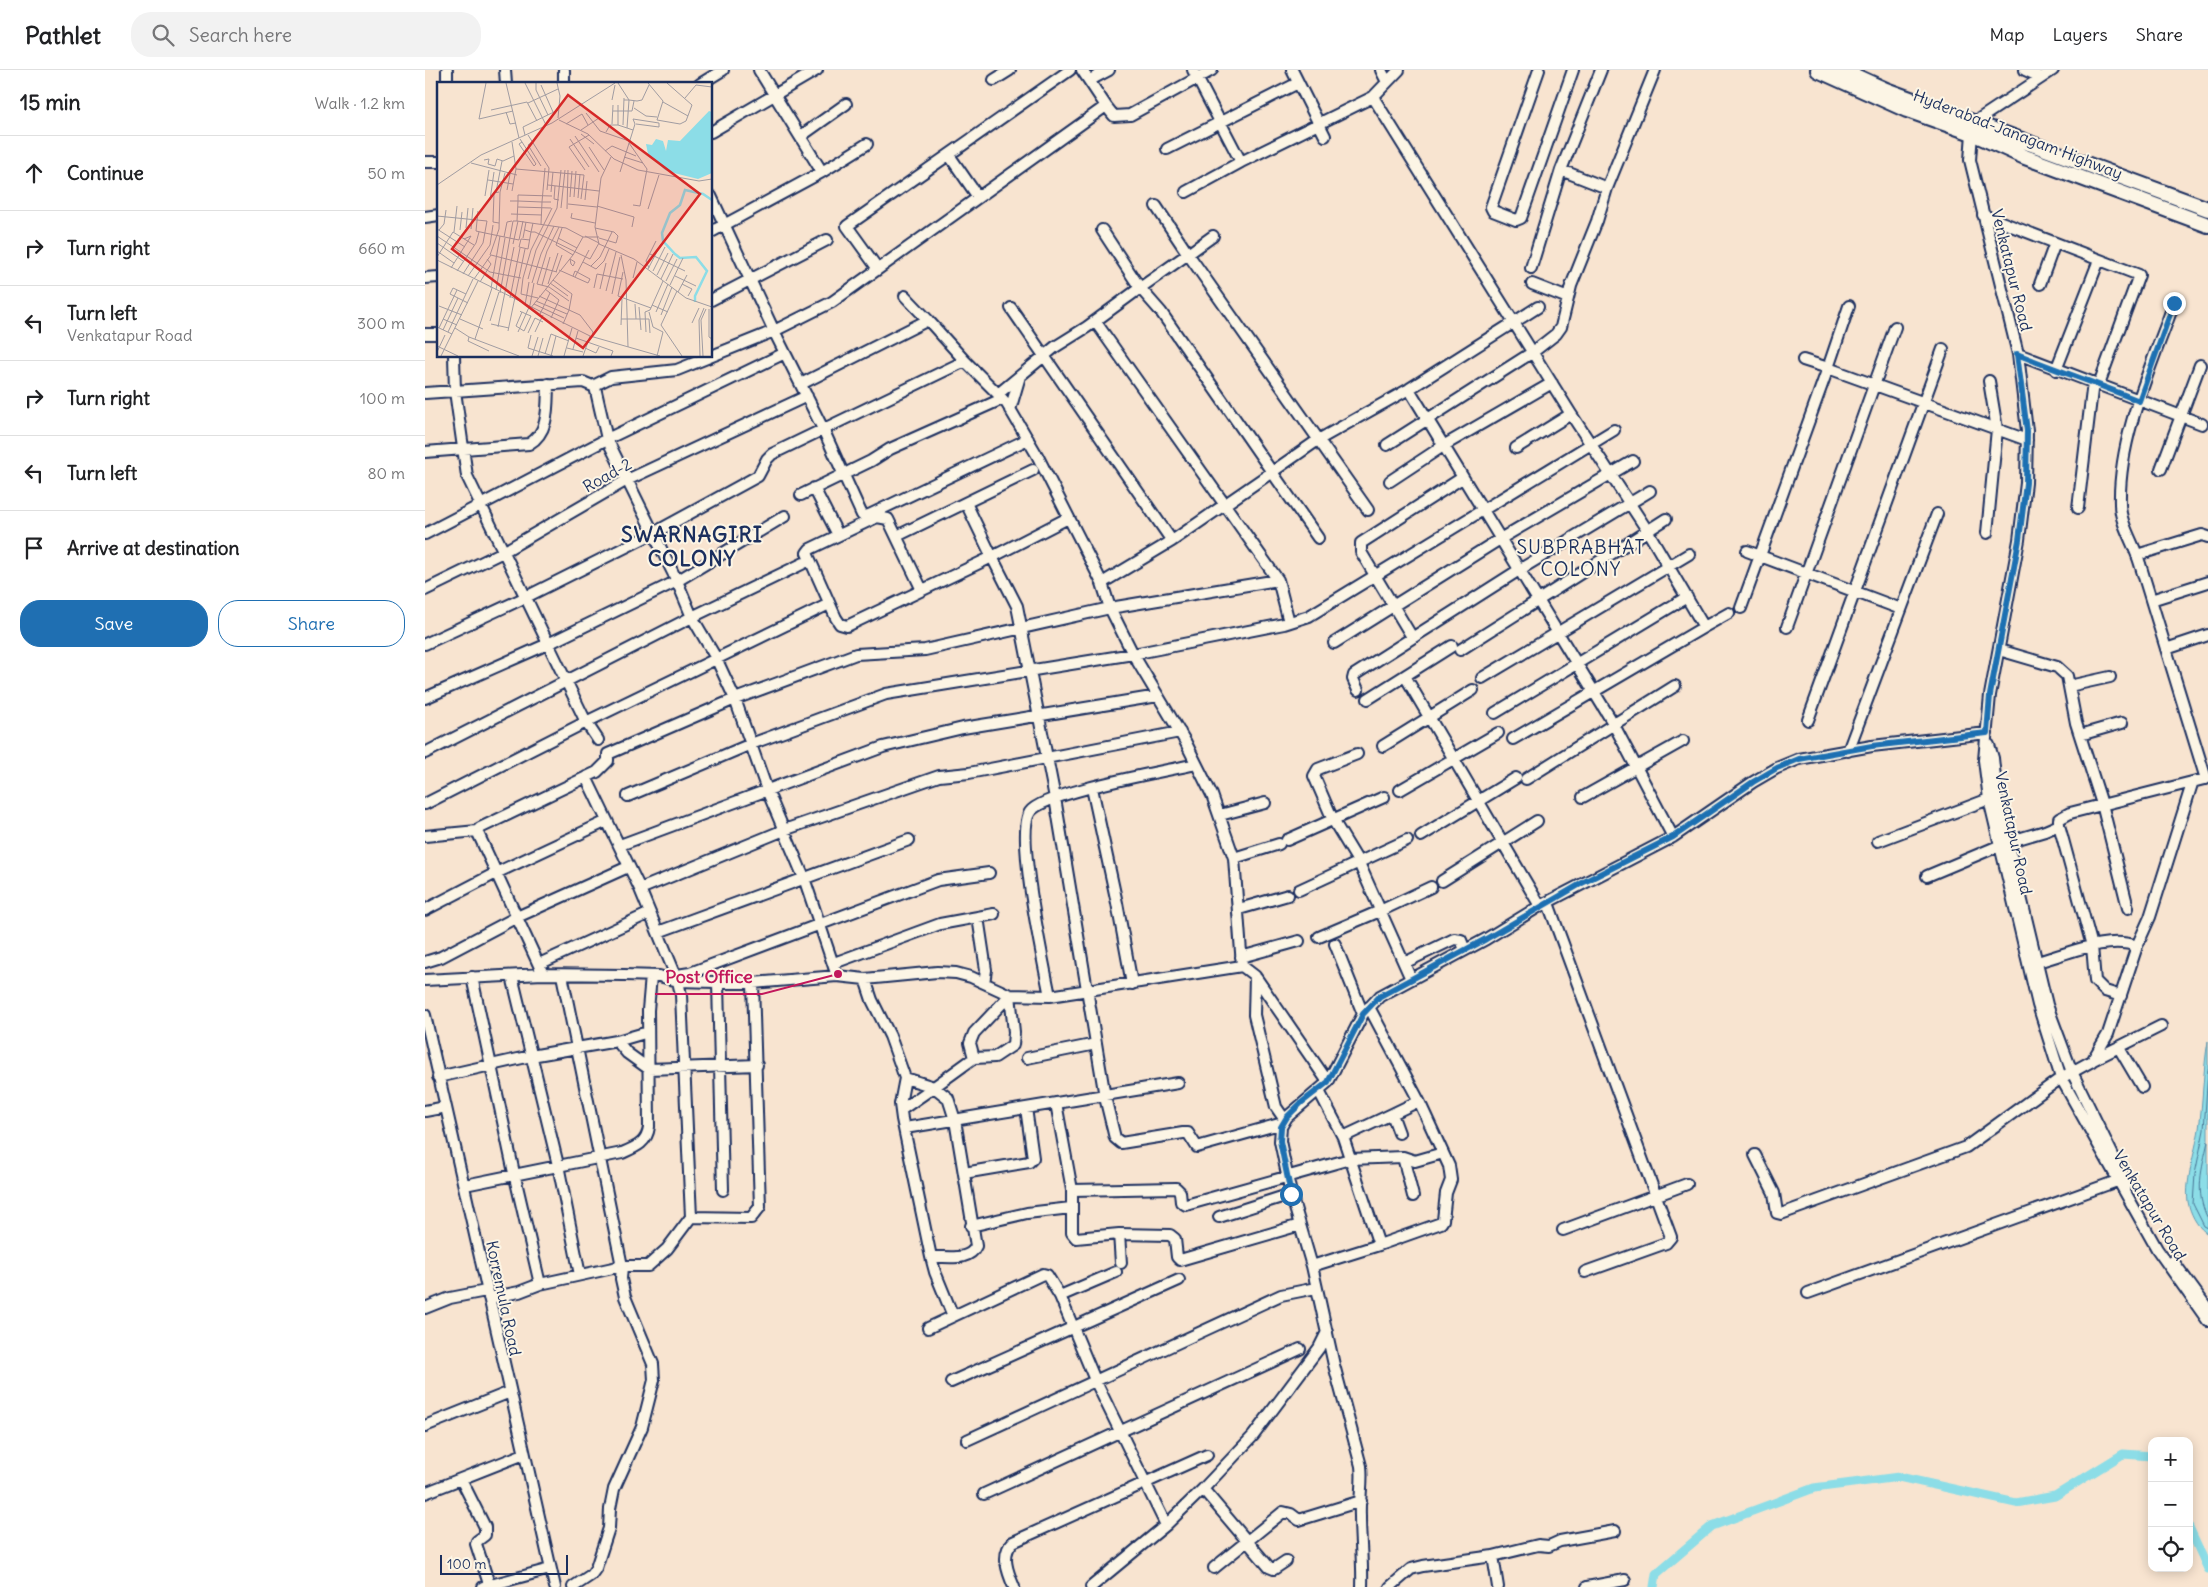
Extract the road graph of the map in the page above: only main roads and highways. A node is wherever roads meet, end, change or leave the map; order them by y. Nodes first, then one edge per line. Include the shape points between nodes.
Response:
1 (1818, 70) edge
2 (1842, 70) edge
3 (1861, 74) edge
4 (1973, 128) junction
5 (2208, 209) edge
6 (2208, 225) edge

1 - 4 highway, Hyderabad-Janagam Highway via 1907,110
2 - 3 highway, Hyderabad-Janagam Highway
3 - 4 highway, Hyderabad-Janagam Highway via 1886,90
4 - 5 highway, Hyderabad-Janagam Highway
4 - 6 highway, Hyderabad-Janagam Highway via 2025,157

